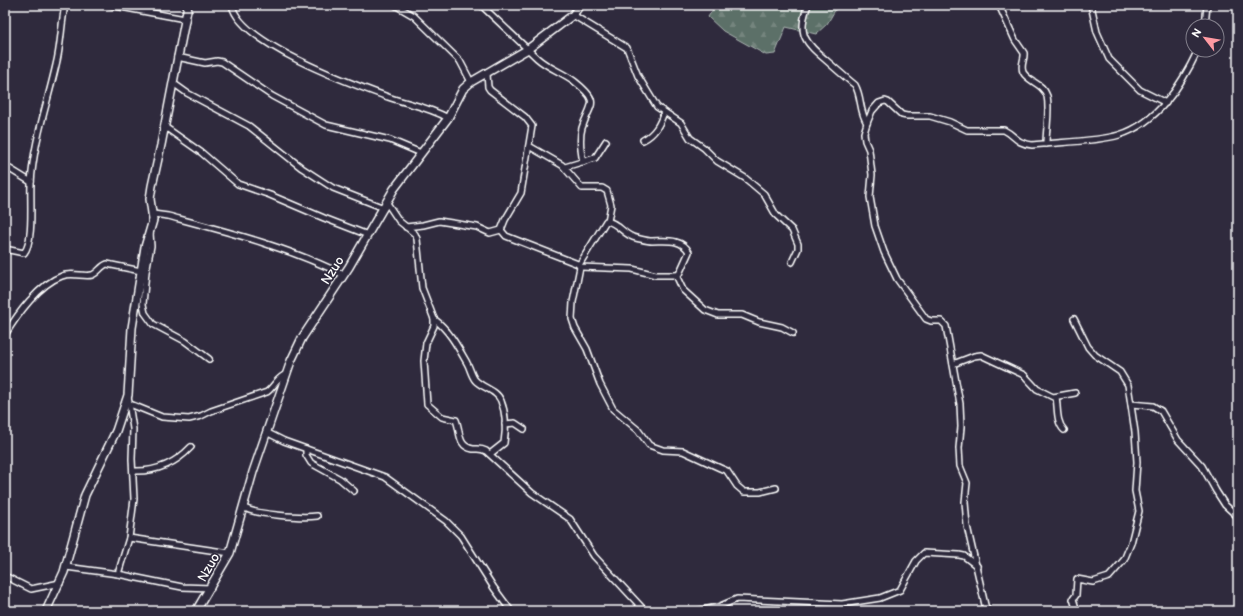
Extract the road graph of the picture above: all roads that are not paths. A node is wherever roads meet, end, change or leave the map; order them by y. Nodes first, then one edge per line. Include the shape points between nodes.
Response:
1 (65, 5) edge
2 (110, 5) edge
3 (188, 5) edge
4 (232, 5) edge
5 (395, 5) edge
6 (481, 5) edge
7 (580, 5) edge
8 (808, 5) edge
9 (999, 5) edge
10 (1091, 5) edge
11 (1207, 5) edge
12 (135, 7) edge
13 (573, 15) junction
14 (1206, 18) edge
15 (185, 19) junction
16 (528, 49) junction
17 (178, 57) junction
18 (1194, 58) edge
19 (487, 74) junction
20 (471, 82) junction
21 (173, 83) junction
22 (1166, 103) junction
23 (664, 112) junction
24 (448, 118) junction
25 (867, 123) junction
26 (165, 127) junction
27 (643, 140) dead end
28 (606, 141) dead end
29 (1046, 144) junction
30 (529, 146) junction
31 (420, 152) junction
32 (582, 162) junction
33 (5, 166) edge
34 (565, 167) junction
35 (31, 182) junction
36 (385, 205) junction
37 (153, 214) junction
38 (608, 221) junction
39 (406, 227) junction
40 (501, 230) junction
41 (150, 232) junction
42 (368, 235) junction
43 (5, 249) edge
44 (792, 262) dead end
45 (579, 266) junction
46 (141, 271) junction
47 (344, 275) junction
48 (676, 275) junction
49 (434, 319) junction
50 (1074, 320) dead end
51 (793, 333) dead end
52 (5, 335) edge
53 (209, 359) dead end
54 (952, 364) junction
55 (287, 374) junction
56 (1075, 393) dead end
57 (128, 395) junction
58 (1056, 397) junction
59 (130, 404) junction
60 (1131, 404) junction
61 (505, 424) junction
62 (524, 429) dead end
63 (1064, 430) dead end
64 (266, 432) junction
65 (191, 447) dead end
66 (306, 449) junction
67 (490, 454) junction
68 (133, 471) junction
69 (776, 488) dead end
70 (354, 491) dead end
71 (243, 507) junction
72 (317, 516) dead end
73 (1238, 517) edge
74 (129, 538) junction
75 (230, 553) junction
76 (977, 566) junction
77 (66, 567) junction
78 (118, 574) junction
79 (5, 576) edge
80 (60, 583) junction
81 (211, 588) junction
82 (46, 611) edge
83 (196, 611) edge
84 (511, 611) edge
85 (645, 611) edge
86 (698, 611) edge
87 (988, 611) edge
88 (1077, 611) edge

1 - 35 street via 57,63 37,142
2 - 12 street
3 - 15 street
4 - 24 street via 238,18 258,37 321,72 437,111
5 - 20 street via 414,16 460,61
6 - 16 street
7 - 13 street, Nzuo
8 - 25 street via 804,22 806,40 835,70 855,85 859,92 861,113
9 - 29 street via 1024,53 1023,72 1043,88 1047,97
10 - 22 street via 1097,32 1109,59 1140,90
11 - 14 street
12 - 15 street
13 - 16 street, Nzuo
13 - 23 street via 627,48 644,88 653,102
15 - 17 street
16 - 19 street, Nzuo
16 - 32 street via 546,66 575,82 593,103 582,130
17 - 21 street
17 - 31 street via 205,64 222,62 272,96 326,125 390,140
18 - 22 street
19 - 20 street, Nzuo
19 - 30 street via 490,90 532,126
20 - 24 street, Nzuo via 461,93
21 - 26 street
21 - 36 street via 249,126 302,168 333,188
22 - 29 street via 1143,124 1120,135
23 - 27 street via 656,130
23 - 44 street via 681,123 690,138 717,161 745,178 764,194 776,215 792,230 798,244
24 - 31 street, Nzuo
25 - 29 street via 879,103 888,102 902,115 930,116 966,130 1004,130 1024,144
25 - 54 street via 864,133 872,175 870,197 875,226 884,252 897,279 926,319 941,321 946,326
26 - 37 street via 150,199
26 - 42 street via 202,153 238,184 282,199
28 - 32 street via 595,158
30 - 34 street
30 - 40 street via 521,194
31 - 36 street, Nzuo
32 - 34 street
33 - 35 street
34 - 38 street via 582,188 602,188 607,191 611,205
35 - 43 street via 28,249 24,253
36 - 39 street
36 - 42 street, Nzuo
37 - 41 street
37 - 47 street via 264,242 313,260
38 - 45 street via 603,224
38 - 48 street via 630,237 650,241 664,240 684,246 689,254 679,274
39 - 40 street via 439,221 476,227 490,233
39 - 49 street via 417,239 422,288
40 - 45 street via 506,236
41 - 46 street
41 - 53 street via 151,246 143,304 145,313 153,324 185,341
42 - 47 street, Nzuo
45 - 48 street via 632,268 656,274
45 - 69 street via 572,302 572,319 613,409 638,430 649,445 663,450 683,452 727,471 736,486 744,492
46 - 52 street via 107,264 93,274 62,275 28,302
46 - 57 street via 132,328
47 - 55 street, Nzuo via 302,338
48 - 51 street via 682,290 705,310 718,315 742,315
49 - 61 street via 444,327 475,379 499,396
49 - 67 street via 434,326 426,343 424,361 427,404 442,417 456,420 463,444 484,449
50 - 60 street via 1092,351 1125,378
54 - 58 street via 974,356 986,356 1019,372 1037,389
54 - 76 street via 960,404 961,427 958,448 960,466 967,483 967,526
55 - 59 street via 280,376 267,392 189,419 162,417
55 - 64 street, Nzuo
56 - 58 street
57 - 59 street
57 - 77 street via 116,430 85,495
58 - 63 street via 1058,420
59 - 68 street
60 - 73 street via 1153,406 1161,411 1178,440 1202,466 1219,496
60 - 88 street via 1137,462 1135,491 1139,511 1131,543 1124,560 1109,577 1093,582 1077,578 1076,595 1073,599
61 - 62 street via 515,423
61 - 67 street via 504,443
64 - 66 street
64 - 71 street, Nzuo
65 - 68 street via 175,462 165,467
66 - 70 street via 306,455 311,463 340,478
66 - 84 street via 385,477 446,521 461,536
67 - 85 street via 532,492 570,519 594,556
68 - 74 street via 134,500
71 - 72 street via 263,513
71 - 75 street, Nzuo
74 - 75 street
74 - 78 street
75 - 81 street, Nzuo
76 - 86 street via 959,554 924,553 916,561 904,586 880,598 842,604 737,599
76 - 87 street
77 - 78 street
77 - 80 street
78 - 81 street via 182,586
79 - 80 street via 31,589
80 - 82 street
81 - 83 street, Nzuo

